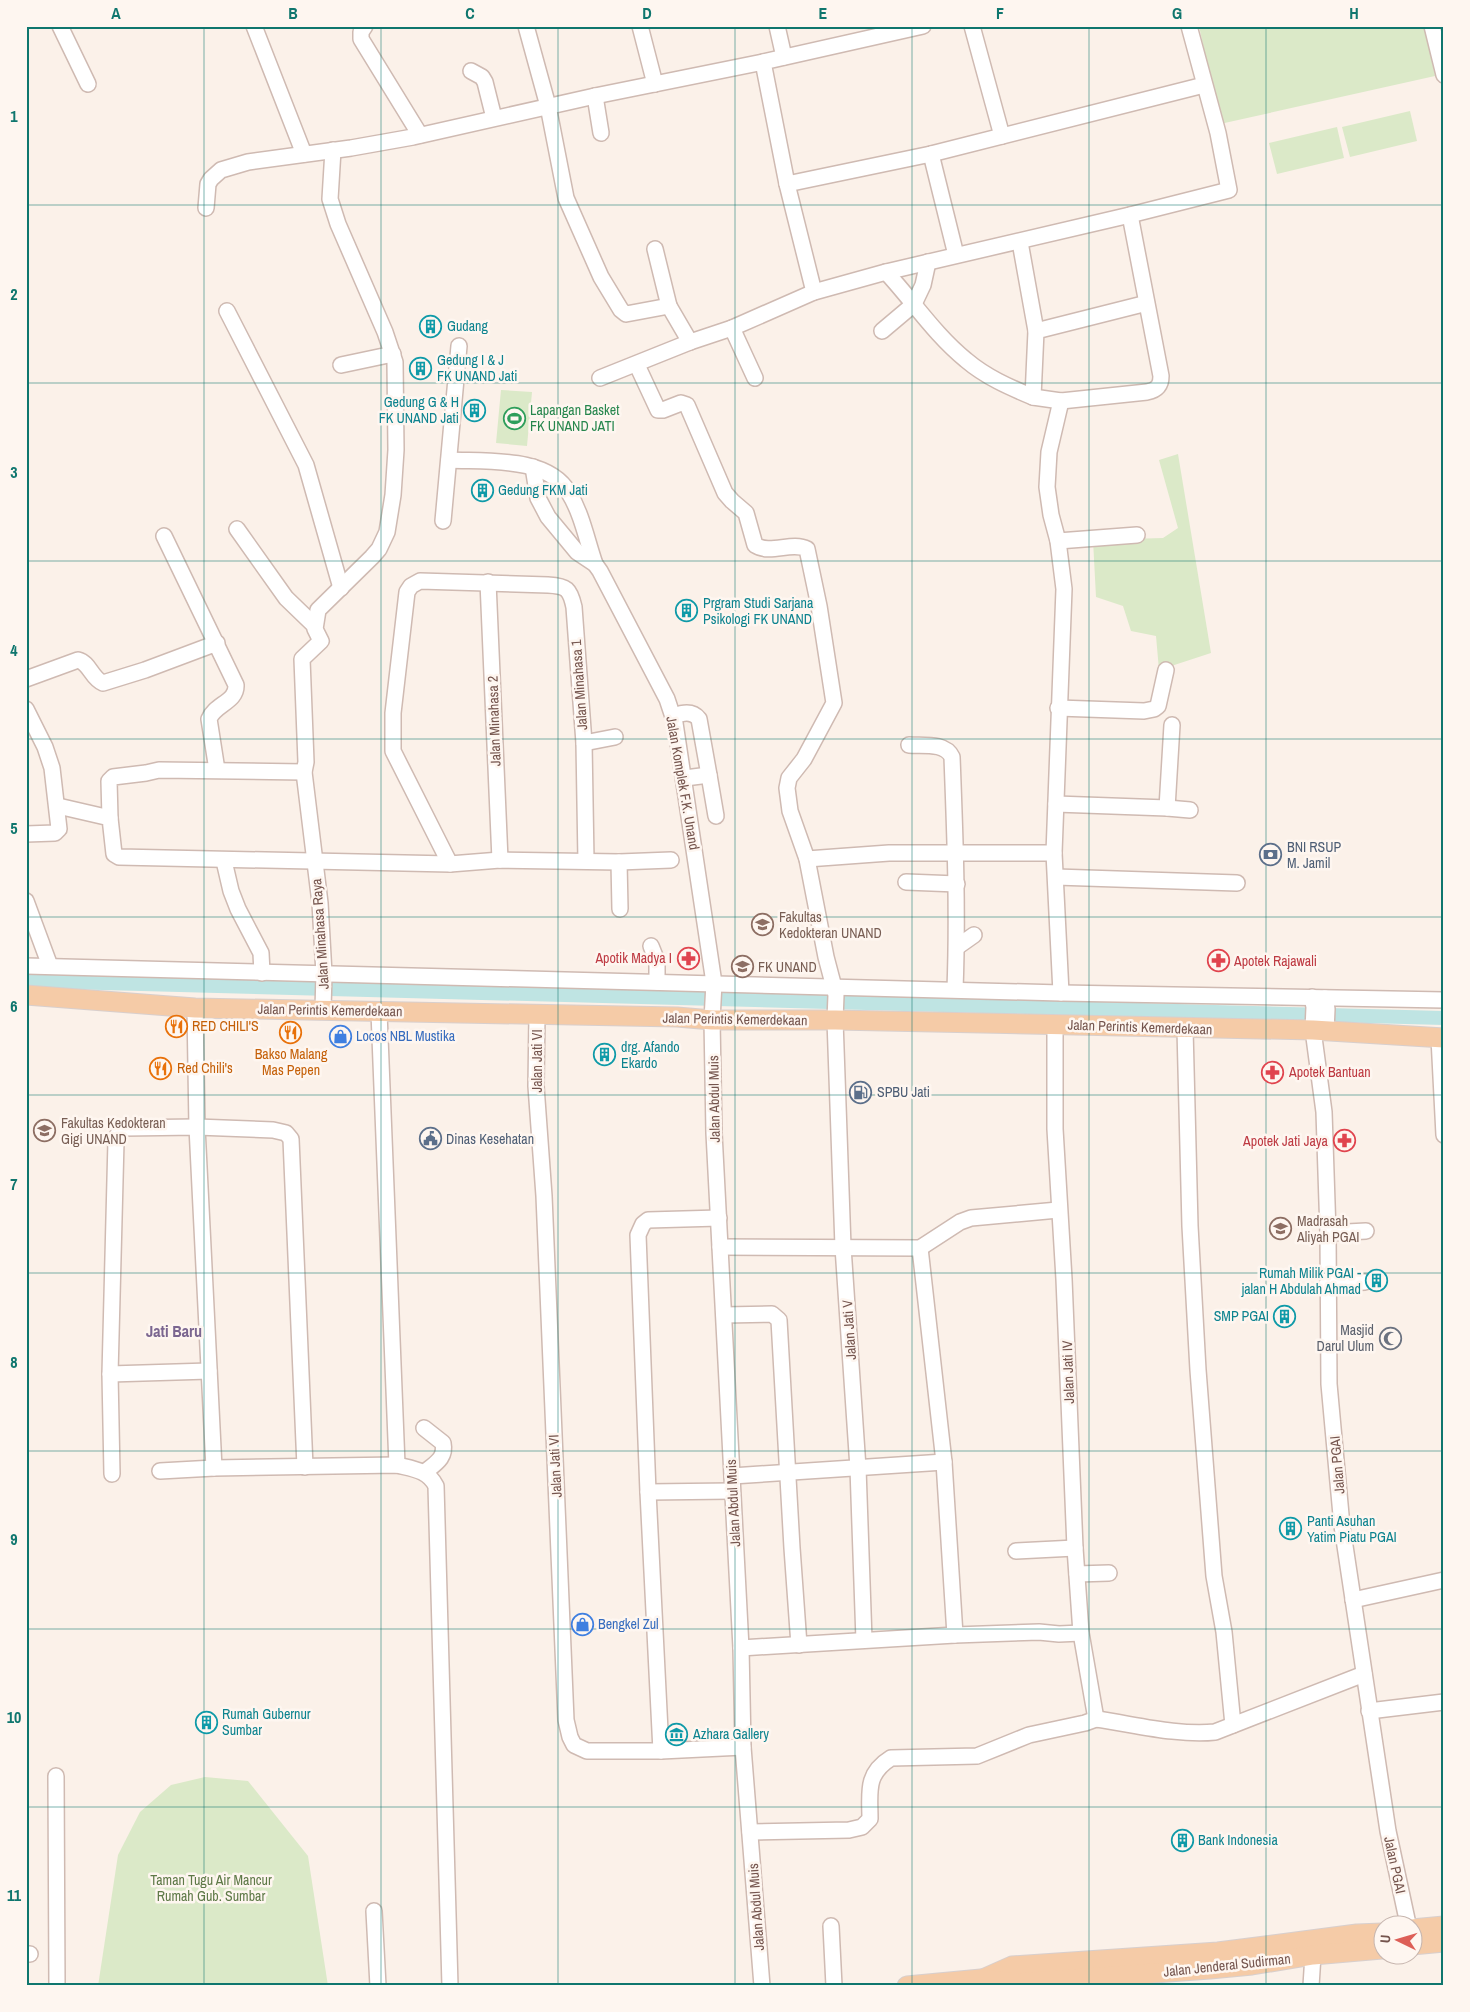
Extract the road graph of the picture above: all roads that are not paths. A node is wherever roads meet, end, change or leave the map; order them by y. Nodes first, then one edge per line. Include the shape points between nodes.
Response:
1 (60, 26) edge
2 (254, 26) edge
3 (364, 26) edge
4 (526, 26) edge
5 (640, 26) edge
6 (777, 26) edge
7 (923, 26) edge
8 (972, 26) edge
9 (1189, 26) edge
10 (1436, 27) edge
11 (894, 29) edge
12 (784, 58) junction
13 (763, 62) junction
14 (471, 71) dead end
15 (1444, 75) edge
16 (88, 84) dead end
17 (655, 84) junction
18 (1204, 85) junction
19 (595, 96) junction
20 (548, 106) junction
21 (494, 118) junction
22 (600, 133) dead end
23 (420, 135) junction
24 (1002, 136) junction
25 (333, 150) junction
26 (304, 154) junction
27 (931, 154) junction
28 (787, 184) junction
29 (206, 208) dead end
30 (1130, 215) junction
31 (1020, 242) junction
32 (655, 249) dead end
33 (956, 255) junction
34 (928, 262) junction
35 (886, 272) junction
36 (814, 292) junction
37 (914, 304) junction
38 (1147, 304) junction
39 (669, 306) junction
40 (227, 311) dead end
41 (732, 328) junction
42 (882, 331) dead end
43 (1036, 331) junction
44 (690, 342) junction
45 (459, 346) dead end
46 (392, 354) junction
47 (636, 365) junction
48 (341, 366) dead end
49 (600, 378) dead end
50 (755, 378) dead end
51 (1033, 397) junction
52 (1061, 401) junction
53 (449, 460) junction
54 (533, 467) junction
55 (444, 521) dead end
56 (237, 529) dead end
57 (1138, 534) dead end
58 (164, 536) dead end
59 (1058, 541) junction
60 (595, 564) junction
61 (488, 582) junction
62 (341, 588) junction
63 (315, 626) junction
64 (217, 643) junction
65 (1166, 670) dead end
66 (26, 678) edge
67 (1058, 708) junction
68 (26, 709) edge
69 (673, 716) junction
70 (1172, 725) dead end
71 (615, 738) dead end
72 (584, 743) junction
73 (908, 746) dead end
74 (217, 770) junction
75 (304, 772) junction
76 (709, 775) junction
77 (684, 778) junction
78 (1056, 804) junction
79 (58, 806) junction
80 (1167, 808) junction
81 (1190, 810) dead end
82 (716, 816) dead end
83 (110, 818) junction
84 (26, 834) edge
85 (954, 853) junction
86 (1054, 853) junction
87 (807, 859) junction
88 (314, 860) junction
89 (500, 860) junction
90 (671, 860) dead end
91 (224, 861) junction
92 (586, 861) junction
93 (619, 862) junction
94 (450, 864) junction
95 (1056, 877) junction
96 (906, 882) dead end
97 (1237, 883) dead end
98 (957, 884) junction
99 (26, 901) edge
100 (620, 909) dead end
101 (974, 935) dead end
102 (651, 946) dead end
103 (957, 947) junction
104 (26, 966) edge
105 (50, 966) junction
106 (262, 972) junction
107 (324, 976) junction
108 (657, 982) junction
109 (714, 986) junction
110 (956, 990) junction
111 (835, 991) junction
112 (1061, 993) junction
113 (26, 995) edge
114 (1444, 1000) edge
115 (323, 1005) junction
116 (195, 1008) junction
117 (379, 1012) junction
118 (537, 1015) junction
119 (713, 1015) junction
120 (1319, 1015) junction
121 (835, 1016) junction
122 (1055, 1024) junction
123 (1184, 1029) junction
124 (1442, 1038) edge
125 (197, 1127) junction
126 (1444, 1135) edge
127 (1058, 1210) junction
128 (719, 1218) junction
129 (1366, 1231) dead end
130 (1328, 1233) junction
131 (843, 1247) junction
132 (720, 1248) junction
133 (920, 1248) junction
134 (1365, 1282) dead end
135 (1328, 1284) junction
136 (724, 1316) junction
137 (209, 1371) junction
138 (110, 1374) junction
139 (424, 1428) dead end
140 (944, 1462) junction
141 (397, 1465) junction
142 (306, 1467) junction
143 (214, 1468) junction
144 (858, 1468) junction
145 (160, 1471) dead end
146 (425, 1472) junction
147 (788, 1472) junction
148 (112, 1474) dead end
149 (732, 1483) junction
150 (648, 1492) junction
151 (1075, 1548) junction
152 (1016, 1550) dead end
153 (1109, 1573) dead end
154 (1077, 1574) junction
155 (1444, 1580) edge
156 (1353, 1600) junction
157 (1081, 1633) junction
158 (955, 1635) junction
159 (864, 1640) junction
160 (800, 1644) junction
161 (741, 1648) junction
162 (1364, 1674) junction
163 (1444, 1702) edge
164 (1369, 1711) junction
165 (1096, 1719) junction
166 (1233, 1725) junction
167 (743, 1747) junction
168 (662, 1751) junction
169 (56, 1776) dead end
170 (750, 1832) junction
171 (374, 1911) dead end
172 (1406, 1914) edge
173 (831, 1926) dead end
174 (1444, 1926) edge
175 (1422, 1928) edge
176 (1372, 1933) edge
177 (1444, 1942) edge
178 (1422, 1944) edge
179 (1372, 1950) edge
180 (1313, 1955) junction
181 (1081, 1975) edge
182 (57, 1986) edge
183 (378, 1986) edge
184 (450, 1986) edge
185 (762, 1986) edge
186 (834, 1986) edge
187 (907, 1986) edge
188 (1311, 1986) edge

1 - 16 street
2 - 26 street
3 - 23 street via 361,39
4 - 20 street
5 - 17 street
6 - 12 street
7 - 11 street
8 - 24 street
9 - 18 street
10 - 15 street
11 - 12 street
12 - 13 street
13 - 17 street
13 - 28 street
14 - 21 street via 485,82
17 - 19 street
18 - 24 street
18 - 30 street via 1230,190
19 - 20 street
19 - 22 street
20 - 21 street
20 - 39 street via 566,198 601,277 626,314
21 - 23 street
23 - 25 street
24 - 27 street
25 - 26 street
25 - 46 street via 330,199
26 - 29 street via 248,162 221,170 208,184
27 - 28 street
27 - 33 street
28 - 36 street
30 - 31 street
30 - 38 street
31 - 33 street
31 - 43 street
32 - 39 street
33 - 34 street
34 - 35 street
34 - 37 street via 923,285
35 - 36 street
35 - 37 street
36 - 41 street
37 - 42 street
37 - 51 street via 937,333 966,361 1002,385
38 - 43 street
38 - 52 street via 1161,376 1158,387 1147,392
39 - 44 street
40 - 62 street via 306,465
41 - 44 street
41 - 50 street
43 - 51 street
44 - 47 street
45 - 53 street
46 - 48 street
46 - 62 street via 395,362 396,450 388,532 379,549
47 - 49 street
47 - 87 street, Jalan Jati V via 658,410 680,403 687,405 725,493 746,513 756,545 765,548 801,547 809,553 834,703 804,759 789,778 787,788 790,812
51 - 52 street
52 - 59 street via 1049,452 1048,486
53 - 54 street
53 - 55 street
54 - 60 street, Jalan Komplek F.K. Unand via 538,498 548,517 577,552
54 - 60 street, Jalan Komplek F.K. Unand via 558,479 569,492
56 - 63 street via 286,598
57 - 59 street
58 - 64 street
59 - 67 street via 1064,589
60 - 69 street, Jalan Komplek F.K. Unand
61 - 72 street, Jalan Minahasa 1 via 555,585 571,594
61 - 89 street, Jalan Minahasa 2
61 - 94 street via 420,581 407,592 393,751
62 - 63 street via 318,610
63 - 75 street, Jalan Minahasa Raya via 320,642 302,659
64 - 66 street via 103,682 78,660
64 - 74 street via 236,691 233,697 212,712 209,719
65 - 67 street via 1158,706 1154,709
67 - 78 street
68 - 79 street via 48,754
69 - 76 street via 688,712 699,718
69 - 77 street, Jalan Komplek F.K. Unand
70 - 80 street
71 - 72 street
72 - 92 street, Jalan Minahasa 1
73 - 85 street via 944,748 952,757
74 - 75 street
74 - 83 street via 159,770 113,777 109,780
75 - 88 street, Jalan Minahasa Raya
76 - 77 street
76 - 82 street
77 - 109 street, Jalan Komplek F.K. Unand
78 - 80 street
78 - 86 street
79 - 83 street
79 - 84 street via 57,832
80 - 81 street
83 - 91 street via 116,856
85 - 86 street
85 - 87 street via 890,853
85 - 98 street
86 - 95 street
87 - 111 street, Jalan Jati V
88 - 91 street
88 - 94 street
88 - 107 street, Jalan Minahasa Raya
89 - 92 street
89 - 94 street
90 - 93 street
91 - 106 street via 238,909 261,953
92 - 93 street
93 - 100 street
95 - 97 street
95 - 112 street
96 - 98 street
98 - 103 street
99 - 105 street
101 - 103 street
102 - 108 street
103 - 110 street
104 - 105 street
105 - 106 street
106 - 107 street
107 - 108 street
107 - 115 street, Jalan Minahasa Raya
108 - 109 street
109 - 111 street
109 - 119 street, Jalan Komplek F.K. Unand
110 - 111 street
110 - 112 street
111 - 121 street, Jalan Jati V
112 - 120 street
113 - 116 main road, Jalan Perintis Kemerdekaan
114 - 120 street
115 - 116 main road, Jalan Perintis Kemerdekaan
115 - 117 main road, Jalan Perintis Kemerdekaan
116 - 125 street
117 - 118 main road, Jalan Perintis Kemerdekaan
117 - 141 street
118 - 119 main road, Jalan Perintis Kemerdekaan
118 - 168 street, Jalan Jati VI via 536,1086 544,1196 566,1720 574,1745 587,1751
119 - 121 main road, Jalan Perintis Kemerdekaan
119 - 128 street, Jalan Abdul Muis
120 - 123 main road, Jalan Perintis Kemerdekaan
120 - 124 main road, Jalan Perintis Kemerdekaan
120 - 130 street, Jalan PGAI
121 - 122 main road, Jalan Perintis Kemerdekaan
121 - 131 street, Jalan Jati V
122 - 123 main road, Jalan Perintis Kemerdekaan
122 - 127 street, Jalan Jati IV
123 - 166 street via 1199,1380 1214,1576 1224,1632
124 - 126 street
125 - 137 street
125 - 138 street via 124,1128 118,1134
125 - 142 street via 273,1130 286,1133 291,1139
127 - 133 street via 971,1218
127 - 151 street, Jalan Jati IV via 1064,1279
128 - 132 street, Jalan Abdul Muis
128 - 150 street via 648,1220 638,1234
129 - 130 street
130 - 135 street, Jalan PGAI
131 - 132 street
131 - 133 street
131 - 144 street, Jalan Jati V
132 - 136 street, Jalan Abdul Muis
133 - 140 street
134 - 135 street
135 - 156 street, Jalan PGAI via 1329,1384 1342,1526
136 - 147 street via 772,1314 779,1320
136 - 149 street, Jalan Abdul Muis
137 - 138 street
137 - 143 street
138 - 148 street
139 - 146 street via 443,1443 444,1451 442,1458
140 - 144 street
140 - 158 street
141 - 142 street
141 - 146 street
142 - 143 street
143 - 145 street
144 - 147 street
144 - 159 street, Jalan Jati V
146 - 184 street via 436,1486
147 - 149 street
147 - 160 street
149 - 150 street
149 - 161 street, Jalan Abdul Muis
150 - 168 street
151 - 152 street
151 - 154 street, Jalan Jati IV
153 - 154 street
154 - 157 street, Jalan Jati IV
155 - 156 street
156 - 162 street, Jalan PGAI
157 - 158 street
157 - 165 street, Jalan Jati IV
158 - 159 street
159 - 160 street
160 - 161 street
161 - 167 street, Jalan Abdul Muis
162 - 164 street, Jalan PGAI
162 - 166 street
163 - 164 street
164 - 172 street, Jalan PGAI via 1388,1831
165 - 166 street via 1204,1733
165 - 170 street via 1028,1735 977,1756 891,1758 879,1765 868,1790 870,1820 862,1826 849,1830
167 - 168 street, Jalan Jati VI
167 - 170 street, Jalan Abdul Muis
169 - 182 street
170 - 185 street, Jalan Abdul Muis
171 - 183 street
173 - 186 street
174 - 175 main road
176 - 181 main road via 1218,1952
177 - 178 main road
179 - 180 main road, Jalan Jenderal Sudirman
180 - 181 main road, Jalan Jenderal Sudirman via 1241,1966
180 - 188 street
181 - 187 main road, Jalan Jenderal Sudirman via 1015,1982 981,1979

